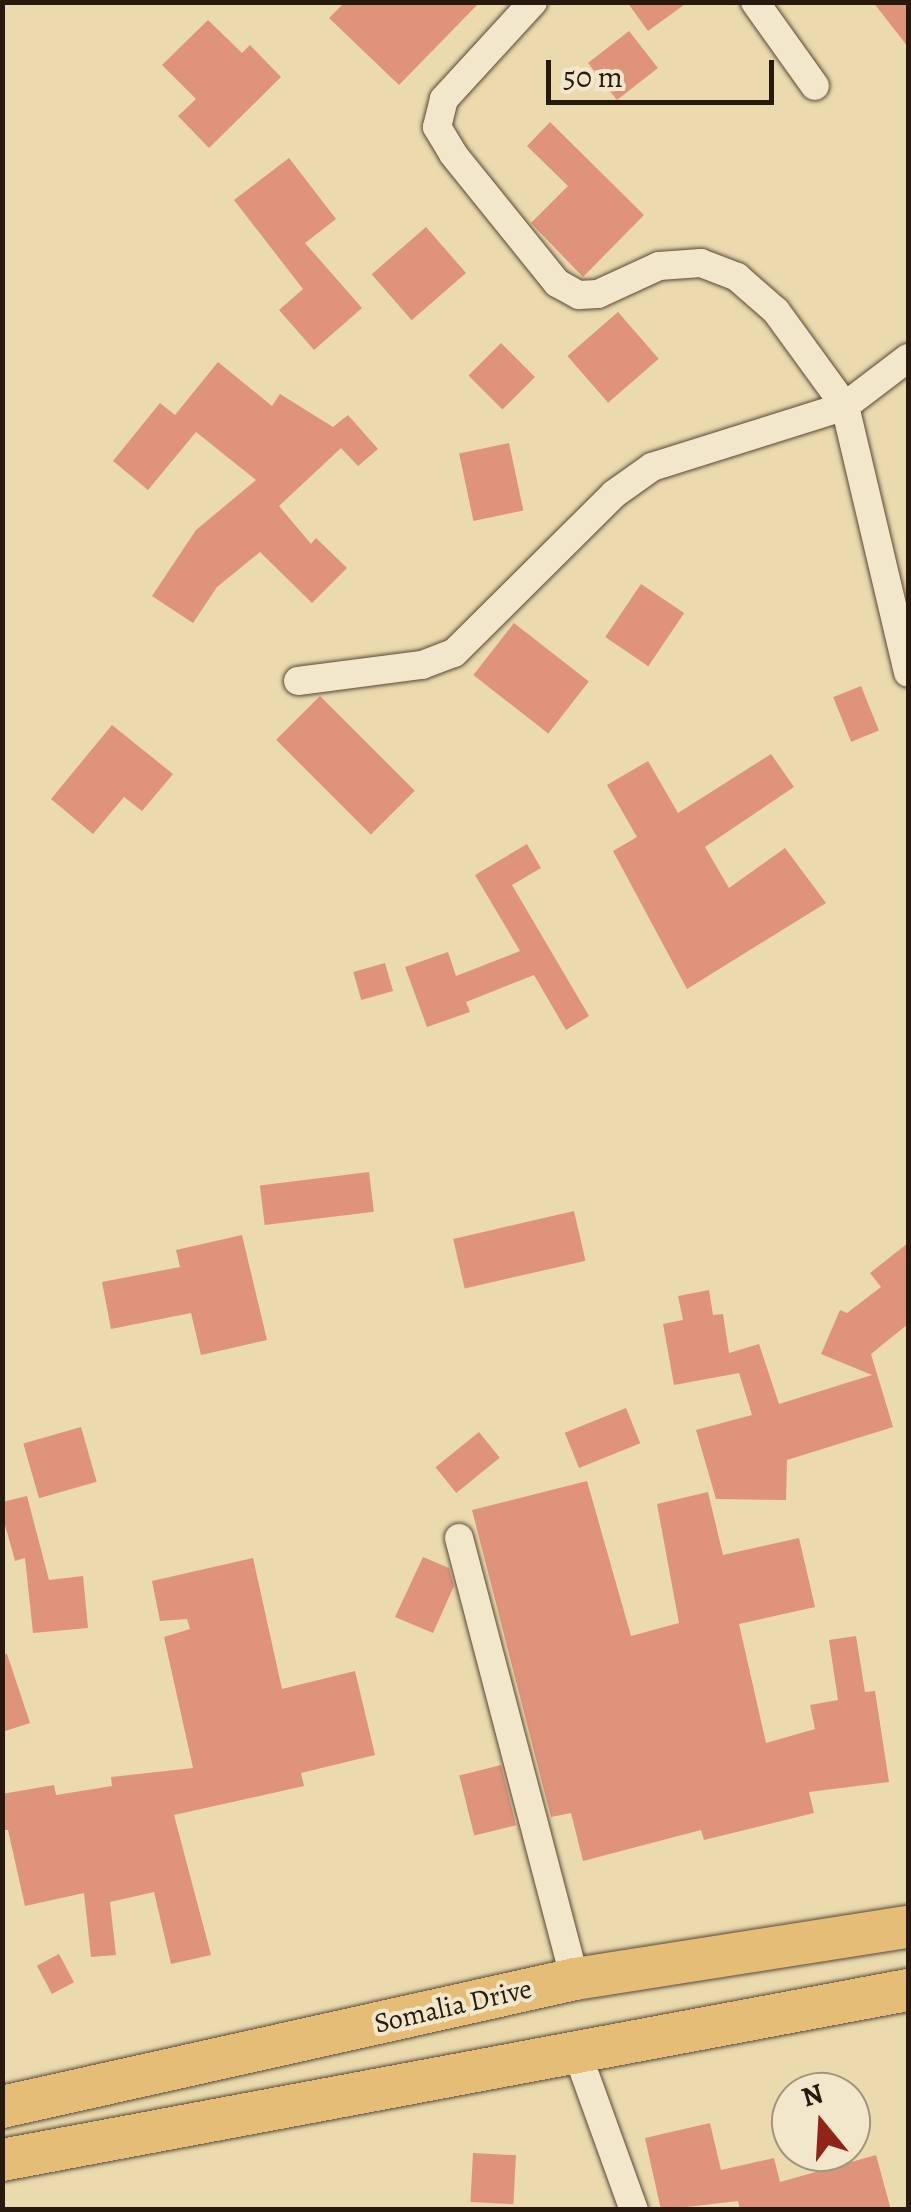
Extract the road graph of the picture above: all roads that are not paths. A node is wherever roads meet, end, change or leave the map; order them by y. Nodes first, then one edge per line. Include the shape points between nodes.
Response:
1 (533, 2) edge
2 (755, 2) edge
3 (815, 86) dead end
4 (908, 358) edge
5 (845, 406) junction
6 (908, 672) edge
7 (298, 681) dead end
8 (459, 1538) dead end
9 (908, 1927) edge
10 (575, 1979) junction
11 (908, 1990) edge
12 (576, 2050) junction
13 (2, 2108) edge
14 (2, 2160) edge
15 (634, 2210) edge

1 - 5 street via 444,99 437,126 453,154 557,283 578,295 598,294 659,266 701,263 737,278 776,311
2 - 3 street
4 - 5 street
5 - 6 street
5 - 7 street via 652,467 614,494 454,653 422,665
8 - 10 street
9 - 10 main road, Somalia Drive
10 - 13 main road, Somalia Drive
11 - 12 main road
12 - 14 main road
12 - 15 street

